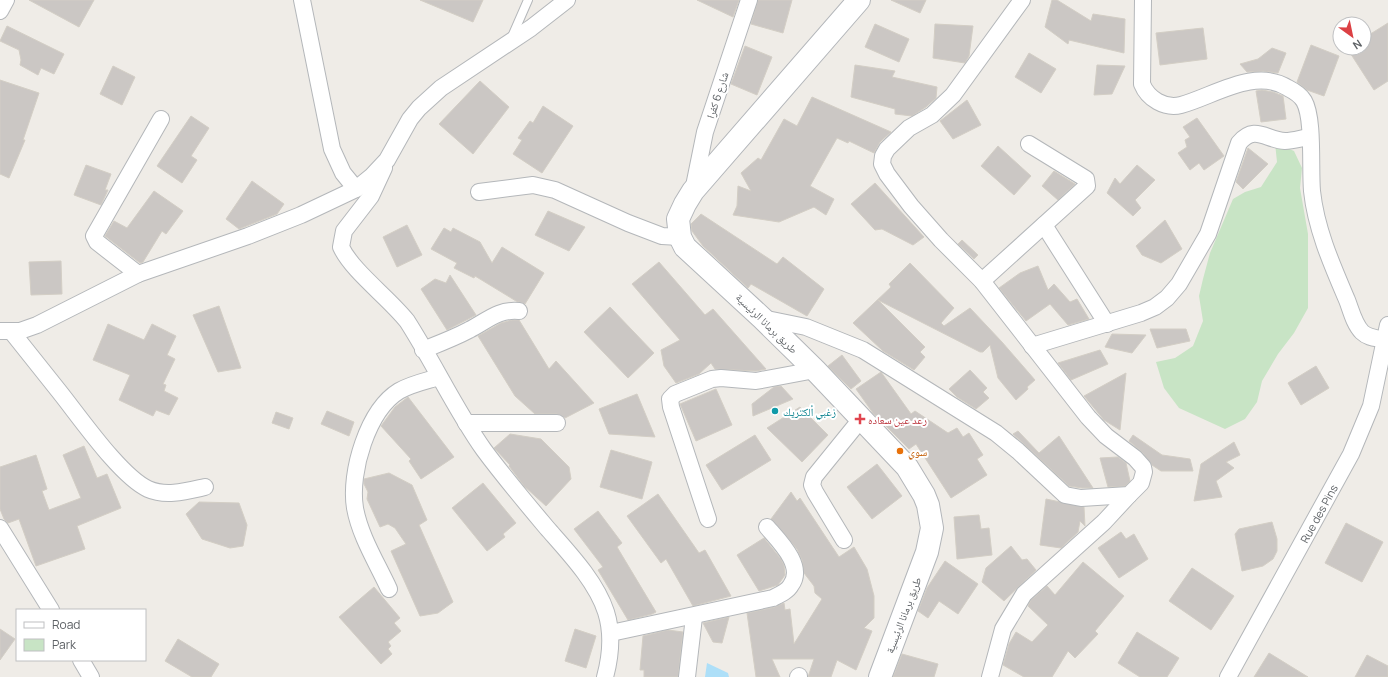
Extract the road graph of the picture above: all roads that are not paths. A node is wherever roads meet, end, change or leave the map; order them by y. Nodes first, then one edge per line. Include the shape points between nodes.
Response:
1 (6, 0) edge
2 (302, 0) edge
3 (528, 0) edge
4 (567, 0) edge
5 (749, 0) edge
6 (860, 0) edge
7 (1022, 0) edge
8 (1143, 0) edge
9 (0, 11) edge
10 (509, 43) junction
11 (161, 119) dead end
12 (1310, 137) junction
13 (1029, 144) dead end
14 (387, 160) junction
15 (356, 189) junction
16 (479, 192) dead end
17 (693, 192) junction
18 (1044, 225) junction
19 (680, 237) junction
20 (138, 274) junction
21 (982, 281) junction
22 (519, 311) dead end
23 (762, 318) junction
24 (1107, 324) junction
25 (5, 331) edge
26 (1386, 332) edge
27 (1032, 346) junction
28 (423, 350) junction
29 (815, 370) junction
30 (439, 377) junction
31 (861, 419) junction
32 (466, 423) junction
33 (557, 423) dead end
34 (205, 487) dead end
35 (1129, 495) junction
36 (708, 519) dead end
37 (767, 527) dead end
38 (0, 528) edge
39 (844, 540) dead end
40 (389, 589) dead end
41 (50, 609) edge
42 (694, 617) junction
43 (611, 634) junction
44 (82, 661) edge
45 (91, 677) edge
46 (605, 677) edge
47 (687, 677) edge
48 (880, 677) edge
49 (990, 677) edge
50 (1228, 677) edge

1 - 9 street
2 - 15 street via 332,149 343,173
3 - 10 lane
4 - 10 street
5 - 17 street, شارع 6 كفرا via 703,138
6 - 17 main road, طريق برمانا الرئيسية
7 - 21 street via 953,95 932,115 909,128 887,149 882,160 886,174 911,206
8 - 12 street via 1142,84 1147,94 1166,105 1181,105 1229,87 1254,81 1284,85 1304,100 1311,123
10 - 14 street via 429,97 410,119
11 - 20 street via 94,236 97,242
12 - 24 street via 1284,141 1250,133 1244,137 1239,143 1208,234 1179,284 1167,298 1149,310
12 - 26 street via 1312,192 1331,262 1359,328 1368,337
13 - 18 street via 1088,182 1084,190
14 - 15 street
14 - 28 street via 371,196 344,230 341,247 348,260 397,308 415,333
15 - 20 street via 301,215
16 - 19 street via 533,185 555,190 662,236
17 - 19 main road, طريق برمانا الرئيسية via 678,219
18 - 21 street
18 - 24 street
19 - 23 main road, طريق برمانا الرئيسية via 691,254
20 - 25 street via 37,325 20,331
21 - 27 street
22 - 28 street via 502,312 491,316 469,330
23 - 29 main road, طريق برمانا الرئيسية
23 - 35 street via 806,327 863,350 991,429 1065,495 1081,498
24 - 27 street
25 - 34 street via 88,430 140,484 155,491 170,493
26 - 50 street, Rue des Pins via 1371,406 1351,454
27 - 35 street via 1098,428 1136,458 1143,467 1141,483
28 - 30 street
29 - 31 main road, طريق برمانا الرئيسية
29 - 36 street via 756,381 712,379 675,394 670,399
30 - 32 street
30 - 40 street via 406,387 386,402 367,430 359,459 354,490 355,507 364,535
31 - 39 street via 814,477 812,483 812,488
31 - 48 main road, طريق برمانا الرئيسية via 907,467 919,484 928,505 932,528 928,552
32 - 33 street
32 - 43 street via 484,451 580,567 606,611
35 - 49 street via 1104,522 1024,594 1003,629
37 - 42 street via 784,546 791,559 795,576 791,587 773,598
38 - 41 street
42 - 43 street
42 - 47 street
43 - 46 street
44 - 45 street

